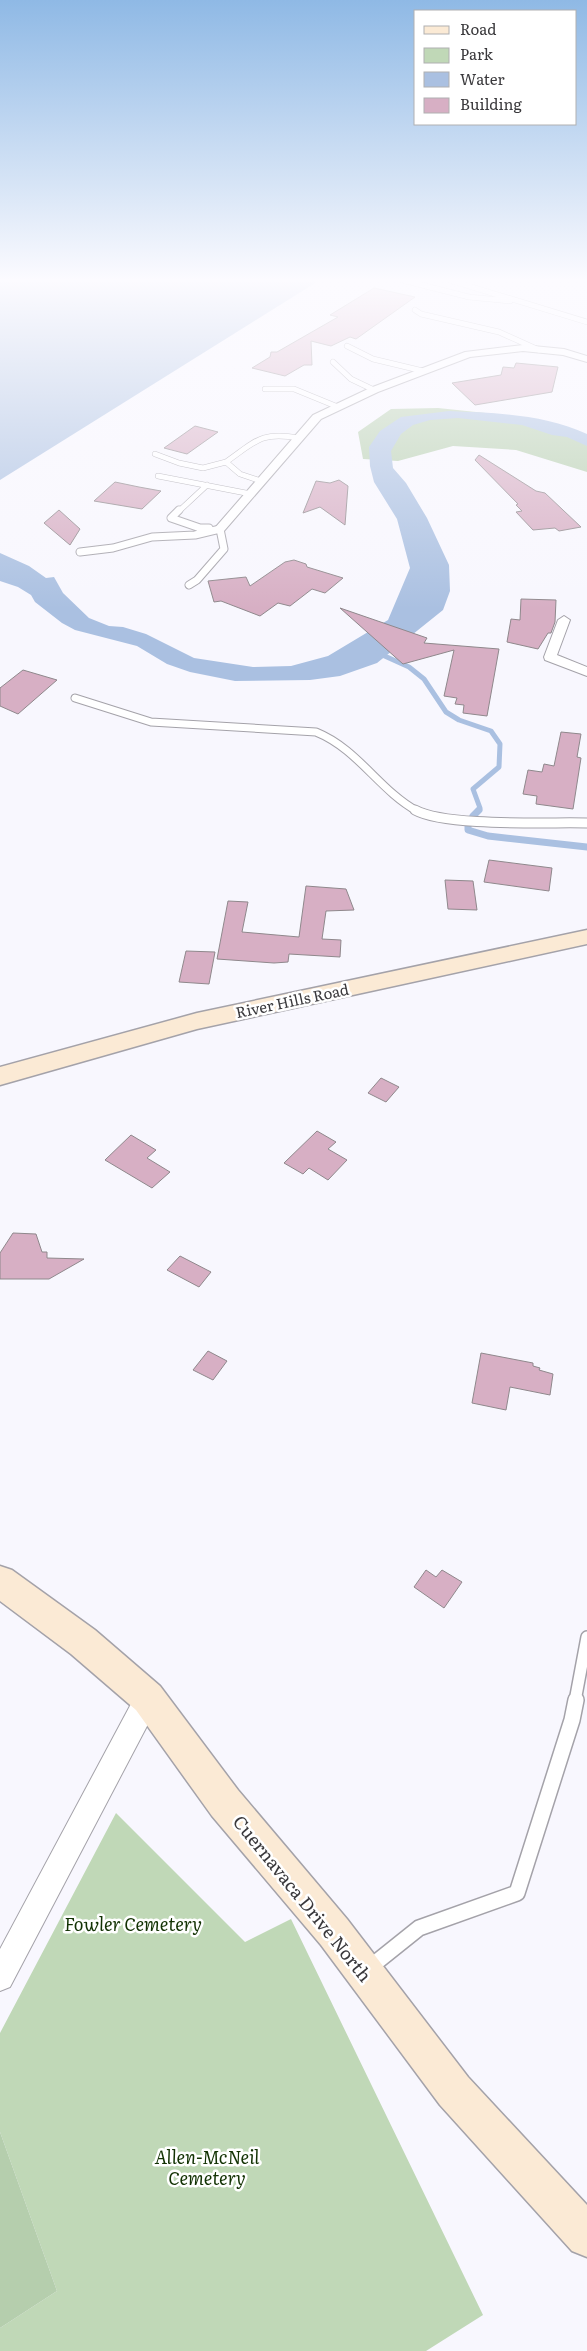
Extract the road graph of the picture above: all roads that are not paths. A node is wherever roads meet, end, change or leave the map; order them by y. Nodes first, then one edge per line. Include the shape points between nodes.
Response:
1 (295, 390) edge
2 (374, 390) edge
3 (338, 407) junction
4 (299, 438) junction
5 (155, 454) dead end
6 (226, 462) junction
7 (158, 476) dead end
8 (261, 481) junction
9 (207, 485) junction
10 (250, 494) junction
11 (220, 529) junction
12 (80, 552) dead end
13 (189, 585) dead end
14 (564, 620) dead end
15 (587, 672) edge
16 (75, 698) dead end
17 (587, 823) edge
18 (587, 937) edge
19 (0, 1076) edge
20 (0, 1581) edge
21 (587, 1637) edge
22 (148, 1698) junction
23 (364, 1972) junction
24 (0, 1977) edge
25 (587, 2236) edge

1 - 3 lane
2 - 3 street
3 - 4 street via 317,417
4 - 6 lane via 276,434 259,439
4 - 8 street
5 - 6 lane via 203,468
6 - 8 lane via 240,474
7 - 9 lane
8 - 10 street
9 - 10 lane
9 - 11 lane via 171,518 200,528
10 - 11 street
11 - 12 lane via 195,535 152,537 113,548
11 - 13 lane via 224,549
14 - 15 street via 550,657
16 - 17 lane via 151,722 316,732 328,736 346,748 399,801 428,816
18 - 19 street, River Hills Road via 196,1021
20 - 22 street, Cuernavaca Drive North via 83,1642
21 - 23 lane via 572,1720 517,1893 419,1928
22 - 23 street, Cuernavaca Drive North via 225,1803
22 - 24 street
23 - 25 street, Cuernavaca Drive North via 454,2091

